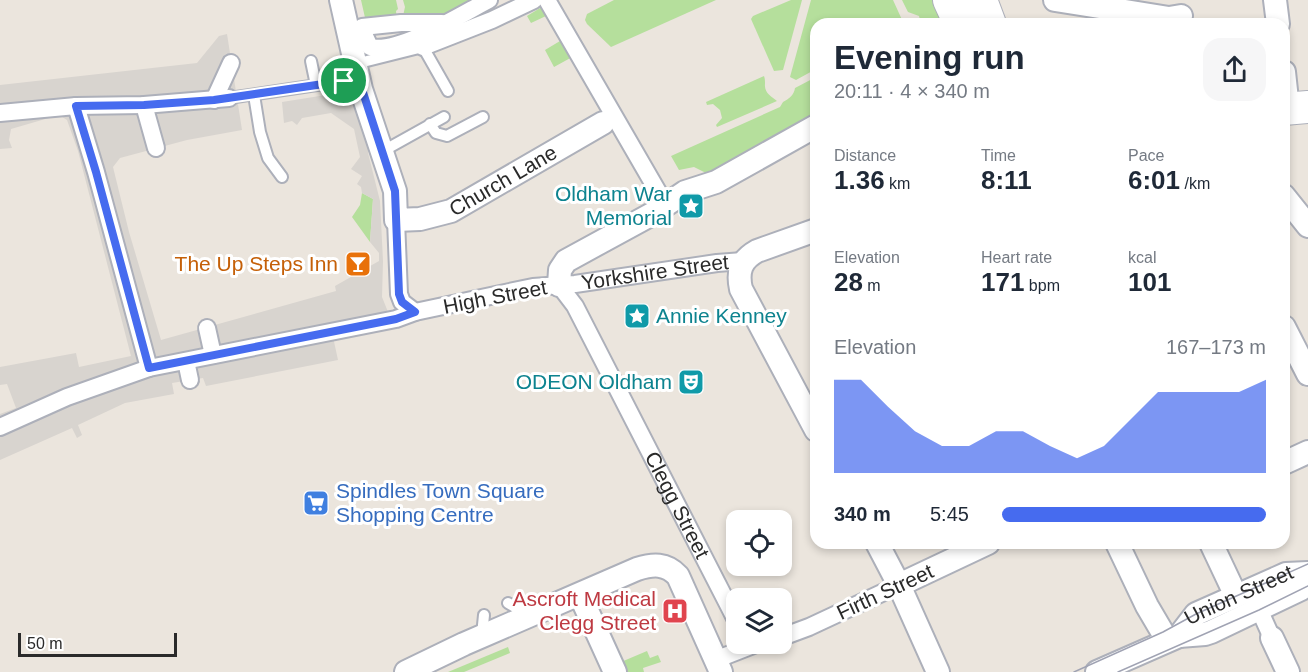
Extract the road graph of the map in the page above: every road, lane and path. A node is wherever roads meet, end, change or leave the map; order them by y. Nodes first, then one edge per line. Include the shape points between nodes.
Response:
1 (341, 0) edge
2 (489, 0) edge
3 (534, 0) edge
4 (547, 0) edge
5 (949, 0) edge
6 (1055, 0) edge
7 (1275, 0) edge
8 (979, 13) edge
9 (1180, 13) edge
10 (401, 15) junction
11 (1277, 18) edge
12 (445, 23) junction
13 (416, 43) junction
14 (311, 61) dead end
15 (231, 63) dead end
16 (356, 69) junction
17 (316, 85) junction
18 (448, 91) dead end
19 (254, 94) junction
20 (222, 99) junction
21 (144, 105) junction
22 (76, 106) junction
23 (0, 113) edge
24 (444, 117) dead end
25 (483, 117) dead end
26 (603, 123) dead end
27 (430, 124) junction
28 (810, 129) edge
29 (156, 148) dead end
30 (383, 151) junction
31 (282, 177) dead end
32 (661, 197) dead end
33 (1290, 204) edge
34 (396, 220) junction
35 (1308, 226) edge
36 (810, 233) edge
37 (743, 261) junction
38 (559, 285) junction
39 (415, 312) junction
40 (207, 328) dead end
41 (1290, 339) edge
42 (213, 355) junction
43 (186, 361) junction
44 (149, 368) junction
45 (1308, 374) edge
46 (190, 380) dead end
47 (810, 419) edge
48 (0, 427) edge
49 (1308, 452) edge
50 (1290, 460) edge
51 (880, 549) edge
52 (959, 549) edge
53 (1121, 549) edge
54 (1214, 549) edge
55 (1308, 573) edge
56 (1308, 580) edge
57 (899, 585) junction
58 (580, 595) junction
59 (1236, 596) junction
60 (726, 600) edge
61 (508, 603) dead end
62 (484, 615) dead end
63 (531, 617) junction
64 (1268, 628) dead end
65 (792, 634) edge
66 (481, 638) junction
67 (1173, 638) junction
68 (736, 654) edge
69 (718, 666) edge
70 (406, 672) edge
71 (615, 672) edge
72 (938, 672) edge
73 (1097, 672) edge
74 (1288, 672) edge

1 - 16 street
2 - 12 street
3 - 13 street via 492,20
4 - 32 street
5 - 8 main road
6 - 9 street via 1169,18
7 - 11 street
10 - 12 street
10 - 13 street
10 - 13 street via 362,29 370,47
12 - 13 street
13 - 16 lane via 411,51
13 - 18 lane
14 - 17 lane
15 - 20 street
16 - 17 lane via 344,81
16 - 30 street
17 - 19 lane
19 - 20 lane
19 - 31 lane via 268,158
20 - 21 street
21 - 22 street
21 - 29 street
22 - 23 street
22 - 44 street
24 - 27 lane
25 - 27 lane via 447,136 436,134
26 - 34 street, Church Lane via 451,211
27 - 30 lane
28 - 38 street via 716,182 685,192 566,261 560,270
30 - 34 street via 395,191
33 - 35 street
34 - 39 street via 399,294 402,302
36 - 37 street, Yorkshire Street via 757,251
37 - 38 street, Yorkshire Street
37 - 47 street via 738,277 741,289
38 - 39 street, High Street
38 - 60 street, Clegg Street via 575,306
39 - 42 street, High Street
40 - 42 street
41 - 45 street
42 - 43 street, High Street
43 - 44 street, High Street
43 - 46 street
44 - 48 street, High Street via 67,397
49 - 50 street
51 - 57 street
52 - 57 street, Firth Street
53 - 67 street via 1147,606
54 - 59 street
55 - 59 street, Union Street via 1286,574
56 - 67 street, Union Street via 1302,589 1205,634
57 - 65 street, Firth Street
57 - 72 street
58 - 63 street
58 - 69 street, Clegg Street via 649,565 672,570
58 - 71 street
59 - 67 street, Union Street via 1196,614
61 - 63 lane
62 - 66 lane
63 - 66 street
64 - 74 street
66 - 70 street
67 - 73 street, Union Street
68 - 69 street

